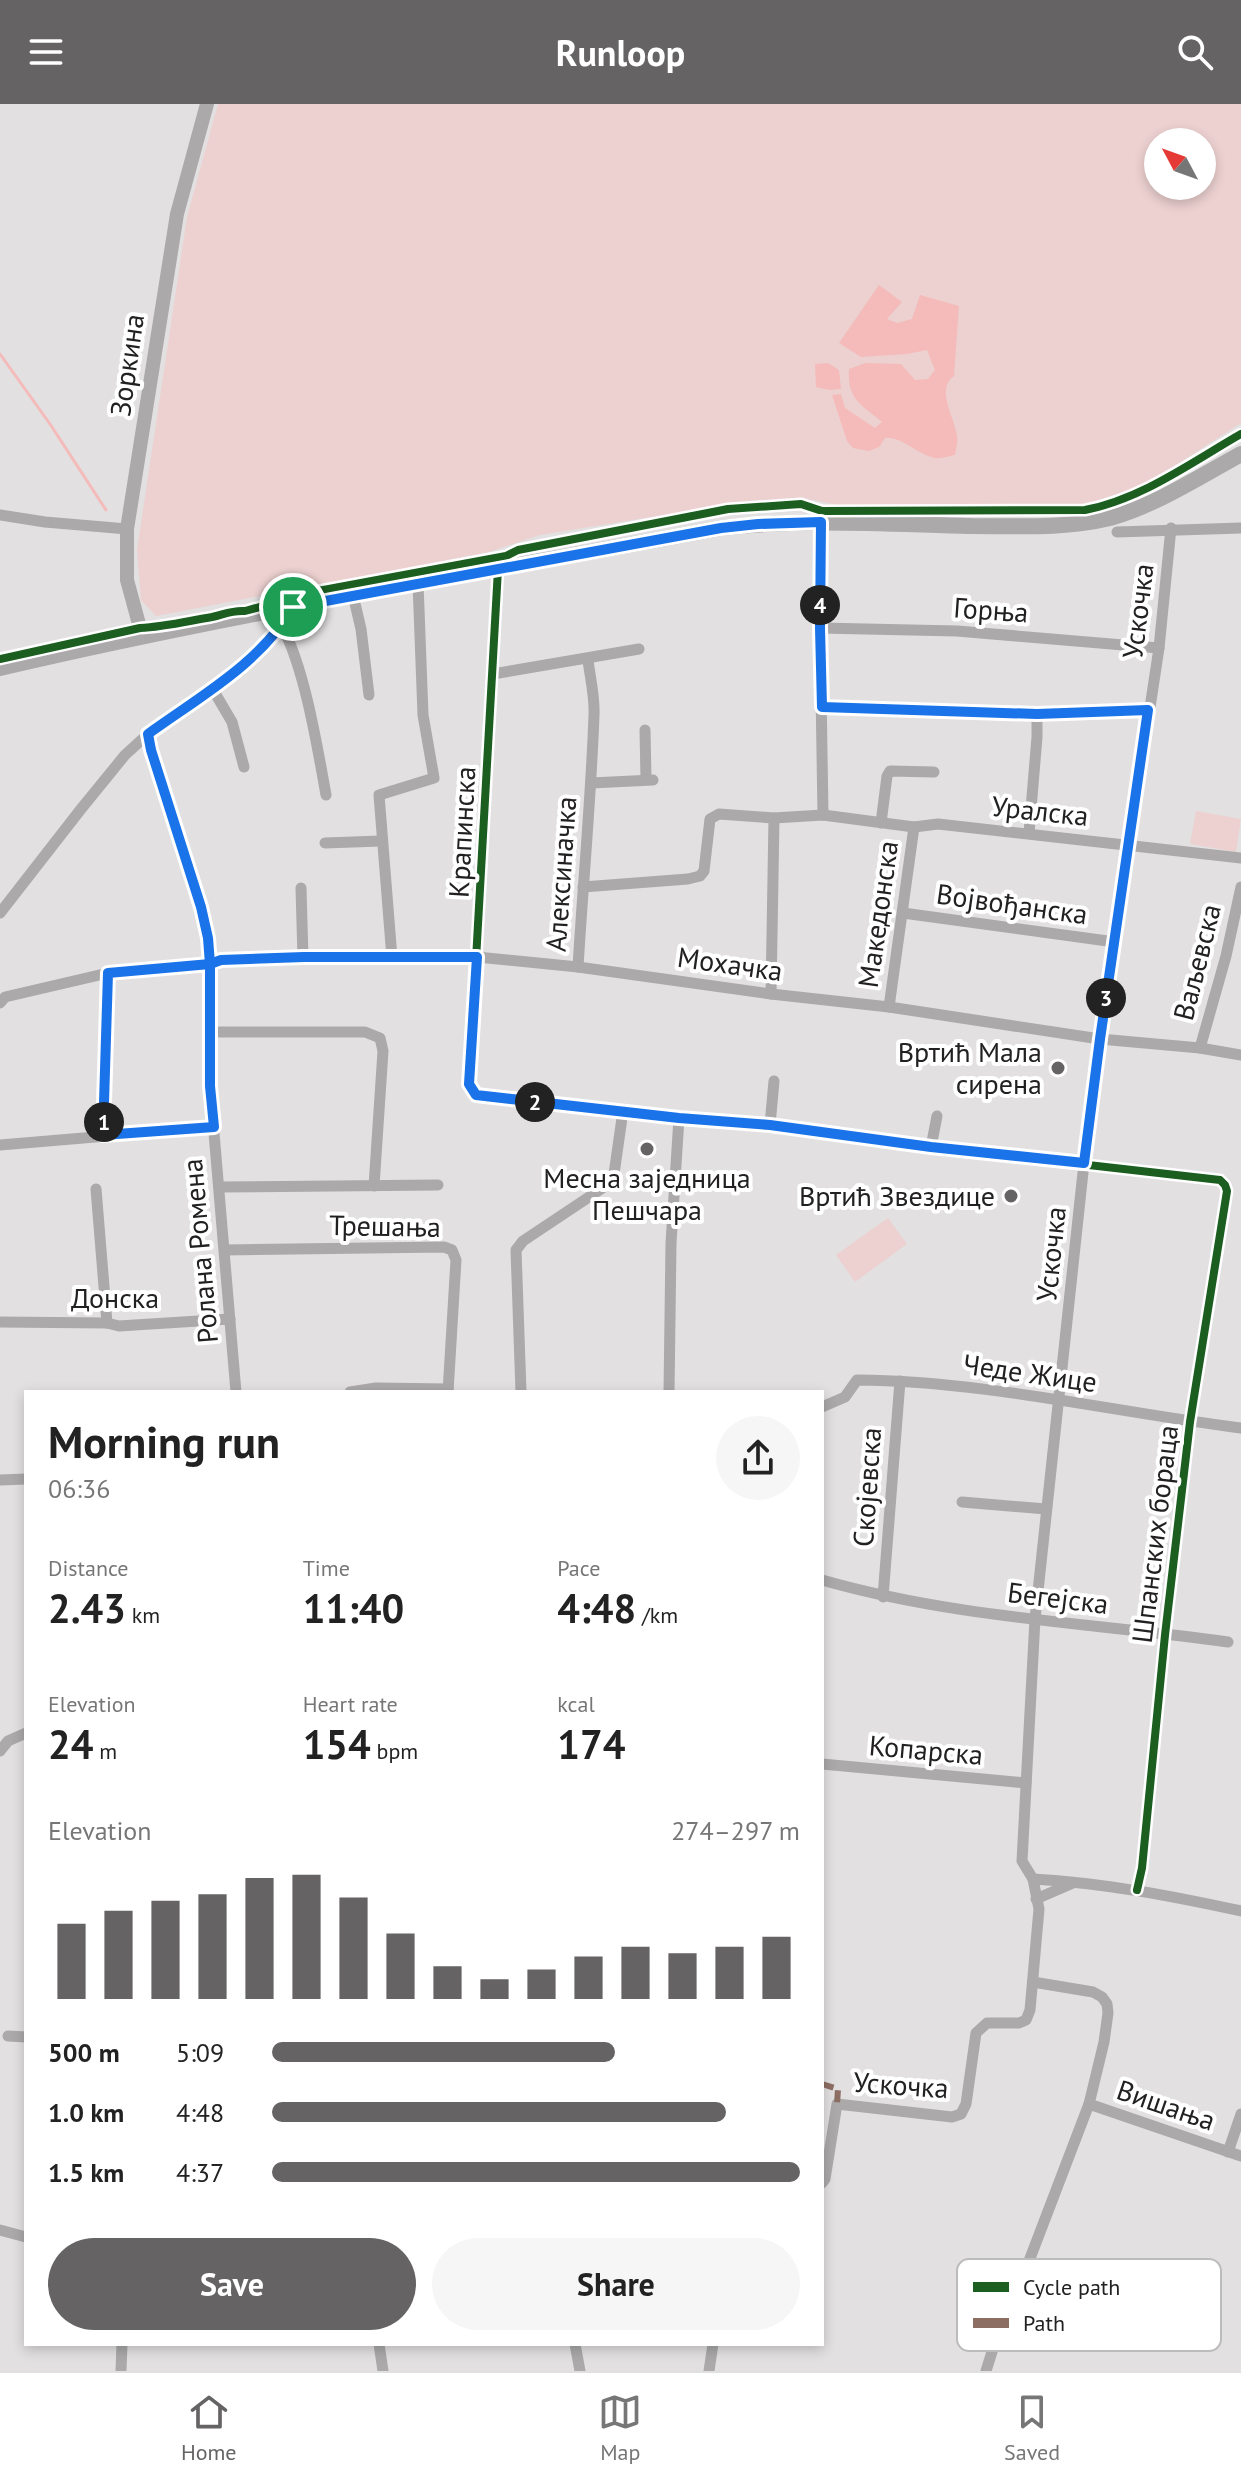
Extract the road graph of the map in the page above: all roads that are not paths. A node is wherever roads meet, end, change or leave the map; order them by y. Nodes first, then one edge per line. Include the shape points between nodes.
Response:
1 (207, 104) edge
2 (1241, 454) edge
3 (0, 515) edge
4 (821, 522) junction
5 (1171, 528) junction
6 (1241, 528) edge
7 (127, 529) junction
8 (1117, 532) dead end
9 (498, 569) junction
10 (418, 583) junction
11 (353, 595) junction
12 (293, 607) junction
13 (282, 626) junction
14 (820, 628) junction
15 (142, 635) junction
16 (1159, 648) junction
17 (639, 649) dead end
18 (588, 660) junction
19 (0, 668) edge
20 (493, 674) junction
21 (212, 688) junction
22 (369, 695) dead end
23 (822, 707) junction
24 (1148, 710) junction
25 (1037, 714) junction
26 (645, 730) dead end
27 (148, 734) junction
28 (244, 767) dead end
29 (934, 772) dead end
30 (591, 783) junction
31 (326, 795) dead end
32 (823, 815) junction
33 (774, 818) junction
34 (881, 823) junction
35 (914, 827) junction
36 (1029, 833) junction
37 (381, 841) junction
38 (325, 843) dead end
39 (1130, 845) junction
40 (1241, 858) edge
41 (583, 887) junction
42 (1241, 887) edge
43 (301, 888) dead end
44 (0, 913) edge
45 (903, 913) junction
46 (1115, 942) junction
47 (477, 957) junction
48 (303, 958) junction
49 (392, 958) junction
50 (210, 964) junction
51 (578, 967) junction
52 (108, 973) junction
53 (771, 994) junction
54 (0, 1003) edge
55 (889, 1007) junction
56 (210, 1032) junction
57 (1100, 1039) junction
58 (1200, 1048) junction
59 (1241, 1055) edge
60 (774, 1081) dead end
61 (623, 1111) junction
62 (937, 1116) dead end
63 (679, 1118) junction
64 (770, 1125) junction
65 (214, 1127) junction
66 (103, 1135) junction
67 (0, 1145) edge
68 (931, 1147) junction
69 (1084, 1163) junction
70 (438, 1185) dead end
71 (374, 1186) junction
72 (219, 1187) junction
73 (96, 1189) dead end
74 (225, 1250) junction
75 (230, 1319) junction
76 (0, 1322) edge
77 (107, 1323) junction
78 (900, 1381) junction
79 (236, 1390) edge
80 (363, 1390) edge
81 (424, 1390) edge
82 (448, 1390) edge
83 (521, 1390) edge
84 (669, 1390) edge
85 (1059, 1401) junction
86 (824, 1406) edge
87 (1190, 1422) junction
88 (1241, 1428) edge
89 (24, 1479) edge
90 (0, 1480) edge
91 (962, 1502) dead end
92 (1046, 1509) junction
93 (824, 1581) edge
94 (883, 1597) junction
95 (1035, 1619) junction
96 (1165, 1635) junction
97 (1228, 1642) dead end
98 (24, 1734) edge
99 (0, 1751) edge
100 (824, 1764) edge
101 (1026, 1783) junction
102 (1033, 1879) junction
103 (1077, 1881) junction
104 (1137, 1890) junction
105 (1036, 1899) junction
106 (1241, 1911) edge
107 (1033, 1982) junction
108 (8, 2036) dead end
109 (24, 2037) edge
110 (1089, 2104) junction
111 (1241, 2114) edge
112 (1228, 2152) junction
113 (1241, 2156) edge
114 (825, 2166) edge
115 (0, 2230) edge
116 (24, 2236) edge
117 (1030, 2259) edge
118 (122, 2346) edge
119 (379, 2346) edge
120 (575, 2346) edge
121 (713, 2346) edge
122 (992, 2351) edge
123 (121, 2371) edge
124 (383, 2371) edge
125 (580, 2371) edge
126 (709, 2371) edge
127 (986, 2371) edge

1 - 7 street, Зоркина via 177,214
2 - 4 main road via 1153,501 1111,517 1063,526
3 - 7 street
4 - 9 main road via 721,528
4 - 14 street
5 - 6 street
5 - 8 street
5 - 16 street, Ускочка
7 - 15 street, Зоркина via 127,580
9 - 10 main road
9 - 20 street, Крапинска
10 - 11 main road
10 - 37 street via 423,715 434,778 379,795
11 - 12 main road
11 - 22 street
12 - 13 street
12 - 15 main road
13 - 21 street
13 - 31 street via 304,690
14 - 16 street, Горња via 957,631
14 - 23 street
15 - 19 main road
16 - 24 street, Ускочка
17 - 18 street
18 - 20 street
18 - 30 street, Алексиначка via 595,713
20 - 47 street, Крапинска
21 - 27 street
21 - 28 street via 232,722
23 - 25 street
23 - 32 street
24 - 25 street
24 - 39 street, Ускочка
25 - 36 street
26 - 30 street, Алексиначка via 650,779
27 - 44 street via 125,755
27 - 50 street, Ролана Ромена via 201,907
29 - 34 street via 890,771
30 - 41 street, Алексиначка
32 - 33 street, Уралска
32 - 34 street, Уралска
33 - 41 street, Уралска via 719,814 710,819 700,876
33 - 53 street
34 - 35 street, Уралска
35 - 36 street, Уралска via 938,824
35 - 45 street, Македонска
36 - 39 street, Уралска
37 - 38 street
37 - 49 street
39 - 40 street, Уралска
39 - 46 street, Ускочка
41 - 51 street, Алексиначка
42 - 58 street, Ваљевска
43 - 48 street
45 - 46 street, Војвођанска
45 - 55 street, Македонска
46 - 57 street, Ускочка
47 - 49 street, Мохачка
47 - 51 street, Мохачка
47 - 61 street, Крапинска via 469,1084 476,1095
48 - 49 street, Мохачка
48 - 50 street, Мохачка
50 - 52 street, Мохачка
50 - 56 street, Ролана Ромена
51 - 53 street, Мохачка
52 - 54 street, Мохачка via 5,997
52 - 66 street
53 - 55 street, Мохачка
55 - 57 street, Мохачка
56 - 65 street, Ролана Ромена
56 - 71 street via 365,1032 380,1038
57 - 58 street, Мохачка
57 - 69 street, Ускочка
58 - 59 street, Мохачка
60 - 64 street
61 - 63 street
61 - 83 street via 613,1181 516,1250
62 - 68 street
63 - 64 street
63 - 84 street
64 - 68 street
65 - 66 street
65 - 72 street, Ролана Ромена
66 - 67 street
68 - 69 street
69 - 85 street, Ускочка
69 - 87 street, Шпанских бораца via 1220,1180 1225,1185
70 - 71 street
71 - 72 street
72 - 74 street, Ролана Ромена
73 - 77 street
74 - 75 street, Ролана Ромена
74 - 82 street, Трешања via 452,1250 456,1260
75 - 77 street, Донска
75 - 79 street, Ролана Ромена
76 - 77 street, Донска
78 - 85 street, Чеде Жице
78 - 86 street, Чеде Жице via 857,1380 845,1397
78 - 94 street, Скојевска
80 - 81 street
85 - 87 street, Чеде Жице
85 - 92 street, Ускочка
87 - 88 street, Чеде Жице
87 - 96 street, Шпанских бораца
89 - 90 street
91 - 92 street
92 - 95 street, Ускочка
93 - 94 street, Бегејска
94 - 95 street, Бегејска
95 - 96 street, Бегејска
95 - 101 street, Ускочка
96 - 97 street, Бегејска
96 - 104 street, Шпанских бораца
98 - 99 street
100 - 101 street, Копарска
101 - 102 street, Ускочка via 1022,1861
102 - 103 street
102 - 105 street, Ускочка
103 - 104 street
103 - 105 street
104 - 106 street
105 - 107 street, Ускочка
107 - 110 street via 1093,1992 1105,2001 1107,2024
107 - 114 street, Ускочка via 1026,2020 987,2023 976,2033 961,2114 837,2104
108 - 109 street
110 - 112 street, Вишања
110 - 117 street
111 - 112 street, Вишања
112 - 113 street, Вишања
115 - 116 street
118 - 123 street
119 - 124 street
120 - 125 street
121 - 126 street
122 - 127 street

